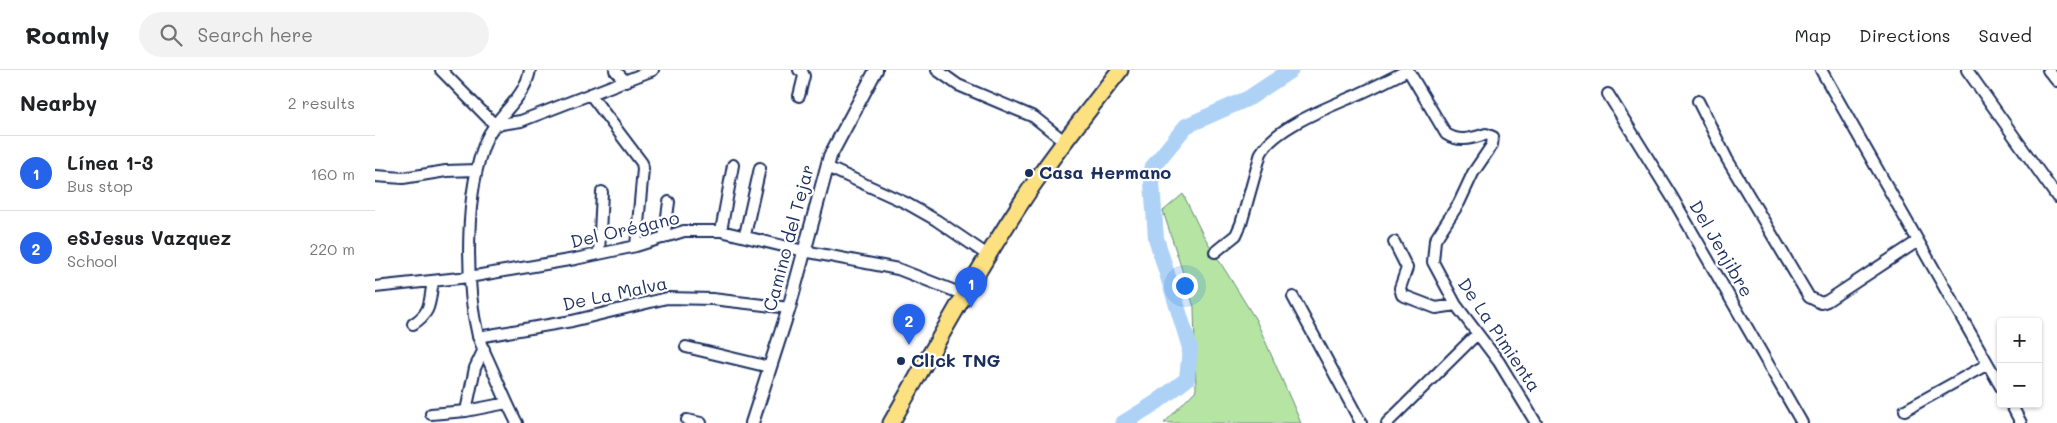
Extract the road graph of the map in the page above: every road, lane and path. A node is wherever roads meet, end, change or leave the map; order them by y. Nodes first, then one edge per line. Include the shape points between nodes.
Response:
1 (441, 70) edge
2 (530, 70) edge
3 (615, 70) edge
4 (653, 70) edge
5 (799, 70) edge
6 (876, 70) edge
7 (937, 70) edge
8 (1119, 70) edge
9 (1408, 70) edge
10 (1821, 70) edge
11 (1967, 70) edge
12 (2047, 70) edge
13 (2057, 81) edge
14 (626, 82) junction
15 (591, 94) junction
16 (1608, 94) dead end
17 (799, 96) dead end
18 (1699, 101) dead end
19 (495, 125) junction
20 (1064, 141) junction
21 (733, 165) dead end
22 (827, 166) junction
23 (761, 168) dead end
24 (475, 170) junction
25 (375, 176) edge
26 (602, 192) dead end
27 (2057, 197) edge
28 (669, 202) dead end
29 (721, 231) junction
30 (745, 236) junction
31 (664, 238) junction
32 (1918, 241) junction
33 (1394, 242) dead end
34 (636, 246) junction
35 (805, 251) junction
36 (1215, 252) dead end
37 (599, 254) junction
38 (989, 256) junction
39 (469, 277) junction
40 (433, 281) junction
41 (375, 287) edge
42 (965, 295) junction
43 (1293, 297) dead end
44 (1456, 305) junction
45 (789, 308) junction
46 (413, 324) dead end
47 (1477, 334) junction
48 (479, 337) junction
49 (686, 347) dead end
50 (484, 349) junction
51 (1988, 364) junction
52 (769, 367) junction
53 (1997, 380) edge
54 (507, 403) junction
55 (2013, 408) edge
56 (1905, 410) dead end
57 (466, 411) junction
58 (431, 414) dead end
59 (687, 420) dead end
60 (517, 423) edge
61 (701, 423) edge
62 (752, 423) edge
63 (891, 423) edge
64 (1361, 423) edge
65 (1387, 423) edge
66 (1536, 423) edge
67 (1802, 423) edge
68 (2021, 423) edge

1 - 19 street
2 - 19 street via 522,92
3 - 14 street
4 - 14 street
5 - 17 street via 804,76
6 - 22 street, Camino del Tejar
7 - 20 street via 958,85 1034,117
8 - 20 main road
9 - 36 street via 1313,114 1273,138 1261,152 1236,235
9 - 44 street, De La Pimienta via 1446,134 1455,140 1486,134 1493,137 1493,145 1435,240 1433,262
10 - 32 street
11 - 27 street
12 - 13 street
14 - 15 street
15 - 19 street via 521,120
15 - 34 street via 642,163
16 - 67 street, Del Jenjibre via 1672,197
18 - 32 street via 1727,159 1809,297 1827,301
19 - 24 street
20 - 38 main road
21 - 29 street
22 - 35 street, Camino del Tejar
22 - 38 street via 906,203
23 - 30 street
24 - 25 street via 403,178
24 - 39 street
26 - 37 street
28 - 31 street
29 - 30 street, Del Orégano
29 - 31 street, Del Orégano via 684,231
30 - 35 street, Del Orégano
31 - 34 street, Del Orégano
32 - 51 street
33 - 44 street via 1407,268 1400,293 1436,308
34 - 37 street, Del Orégano
35 - 42 street, Del Orégano via 899,269
35 - 45 street, Camino del Tejar
37 - 39 street, Del Orégano
38 - 42 main road
39 - 40 street, Del Orégano
39 - 48 street
40 - 41 street, Del Orégano
40 - 46 street via 424,317
42 - 63 main road
43 - 64 street
44 - 47 street, De La Pimienta
45 - 48 street, De La Malva via 667,298 572,321
45 - 52 street, Camino del Tejar
47 - 65 street
47 - 66 street, De La Pimienta via 1499,362
48 - 50 street
49 - 52 street
50 - 54 street
50 - 57 street via 475,368
51 - 53 street
51 - 56 street
52 - 62 street, Camino del Tejar
54 - 57 street
54 - 60 street
55 - 68 street
57 - 58 street
59 - 61 street

